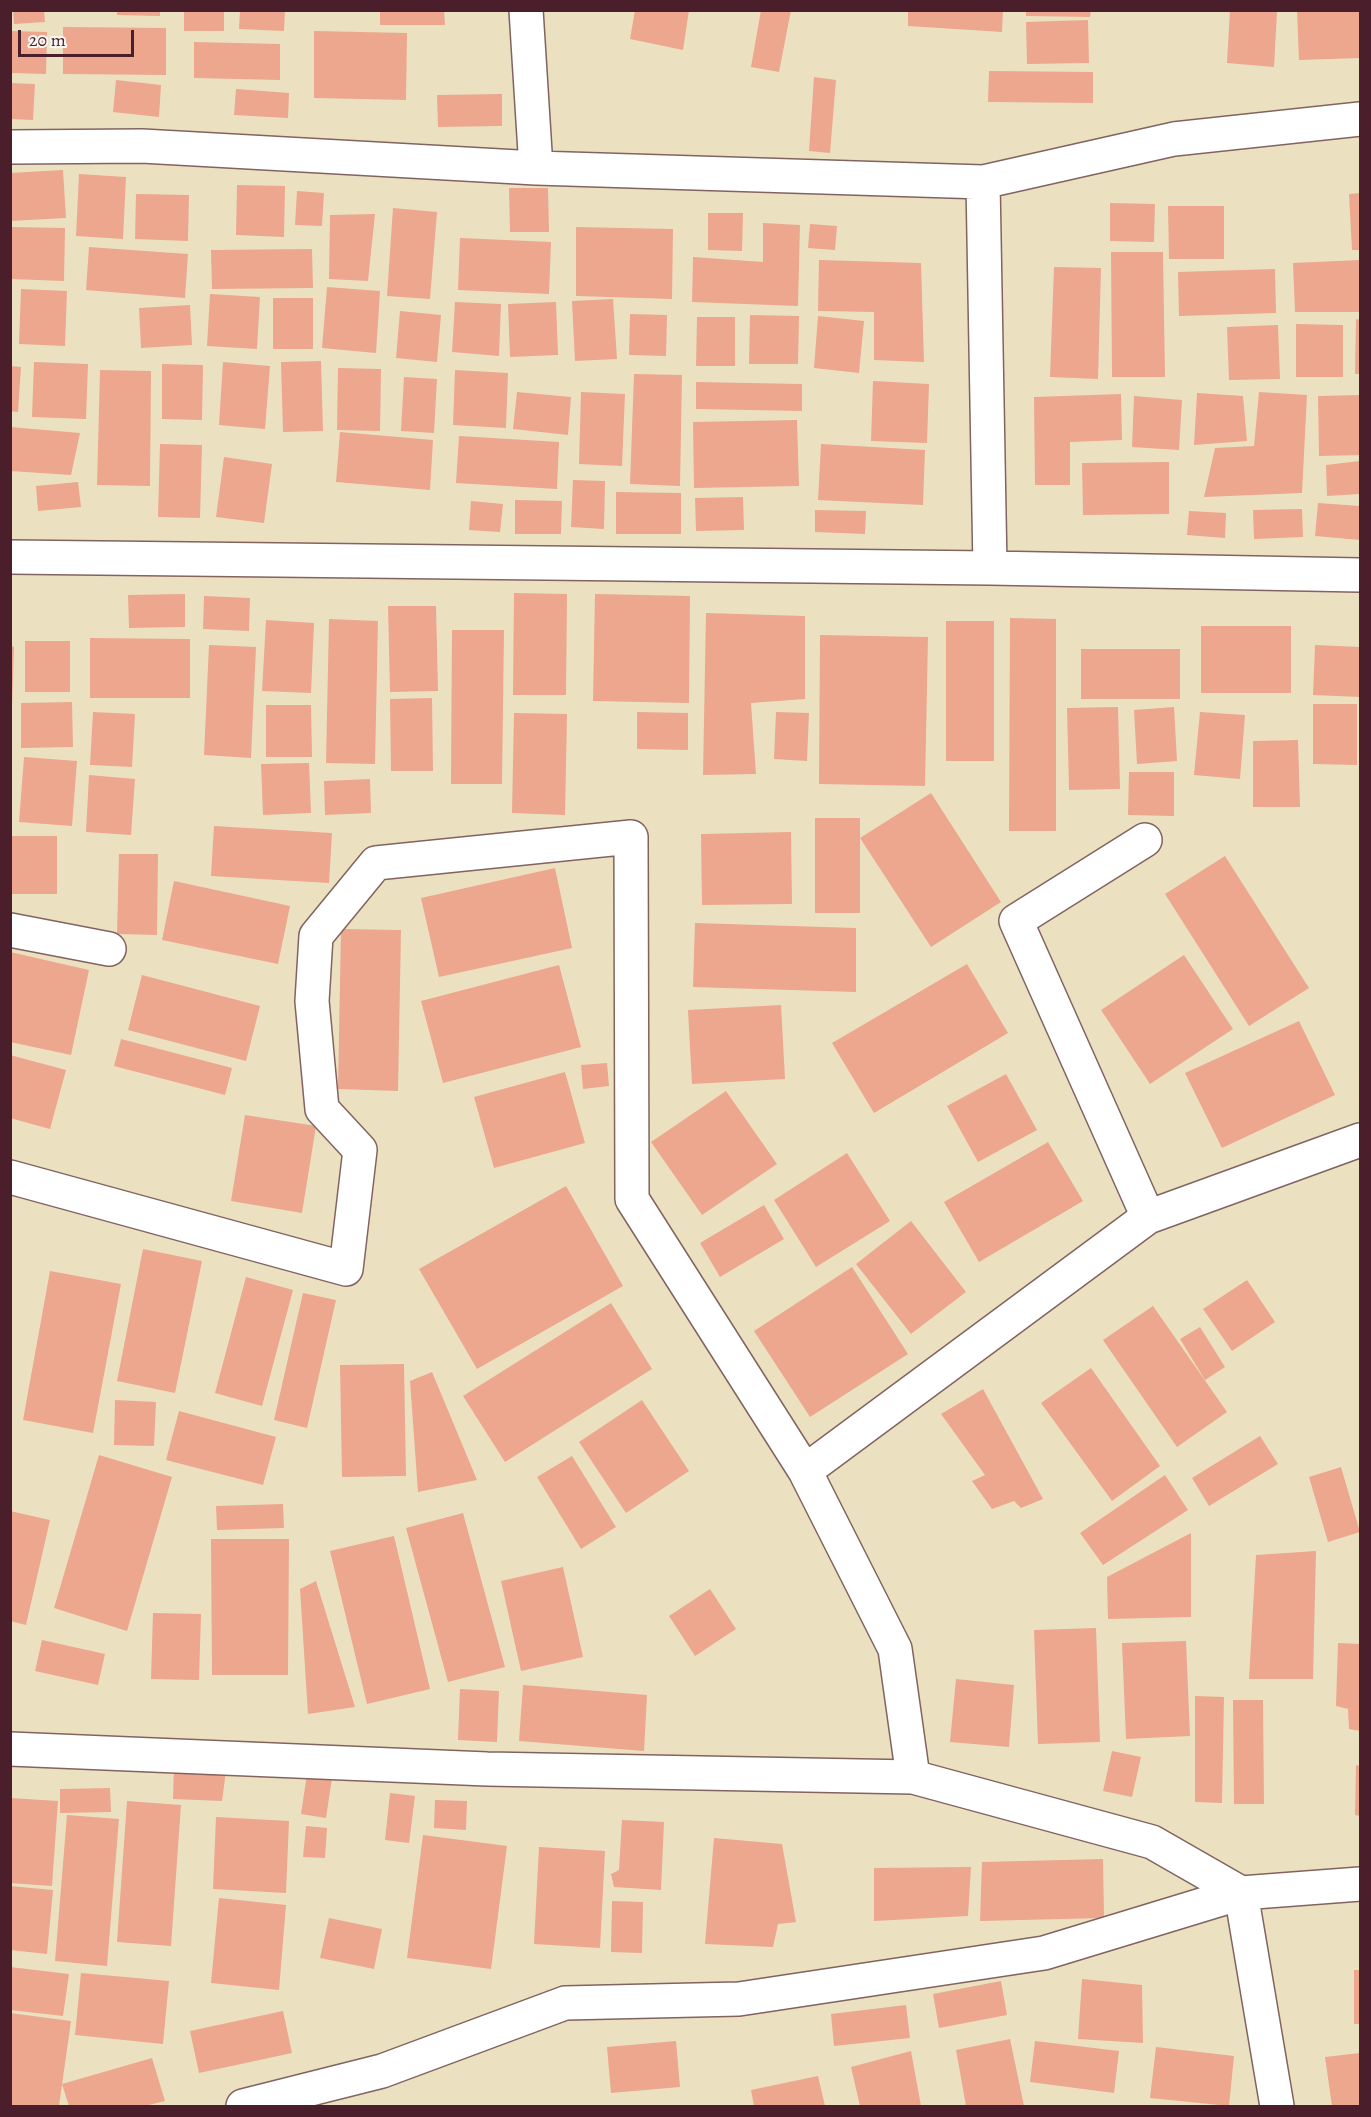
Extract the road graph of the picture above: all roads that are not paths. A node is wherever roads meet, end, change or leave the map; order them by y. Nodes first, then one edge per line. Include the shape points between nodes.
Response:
1 (526, 10) edge
2 (1360, 119) edge
3 (10, 147) edge
4 (536, 168) junction
5 (983, 182) junction
6 (10, 557) edge
7 (990, 568) junction
8 (1360, 575) edge
9 (1145, 840) dead end
10 (10, 930) edge
11 (109, 949) dead end
12 (1360, 1140) edge
13 (10, 1178) edge
14 (1148, 1217) junction
15 (805, 1471) junction
16 (10, 1749) edge
17 (913, 1777) junction
18 (1360, 1884) edge
19 (1241, 1893) junction
20 (243, 2106) edge
21 (1276, 2106) edge

1 - 4 street
2 - 5 street via 1174,139
3 - 4 street via 142,146
4 - 5 street
5 - 7 street
6 - 7 street
7 - 8 street
9 - 14 street via 1016,921
10 - 11 street
12 - 14 street
13 - 15 street via 346,1269 360,1150 322,1109 312,1001 316,936 376,863 631,837 632,1199
14 - 15 street
15 - 17 street via 895,1649
16 - 17 street via 487,1769
17 - 19 street via 1152,1842
18 - 19 street
19 - 20 street via 1044,1953 739,1999 565,2003 382,2071
19 - 21 street

